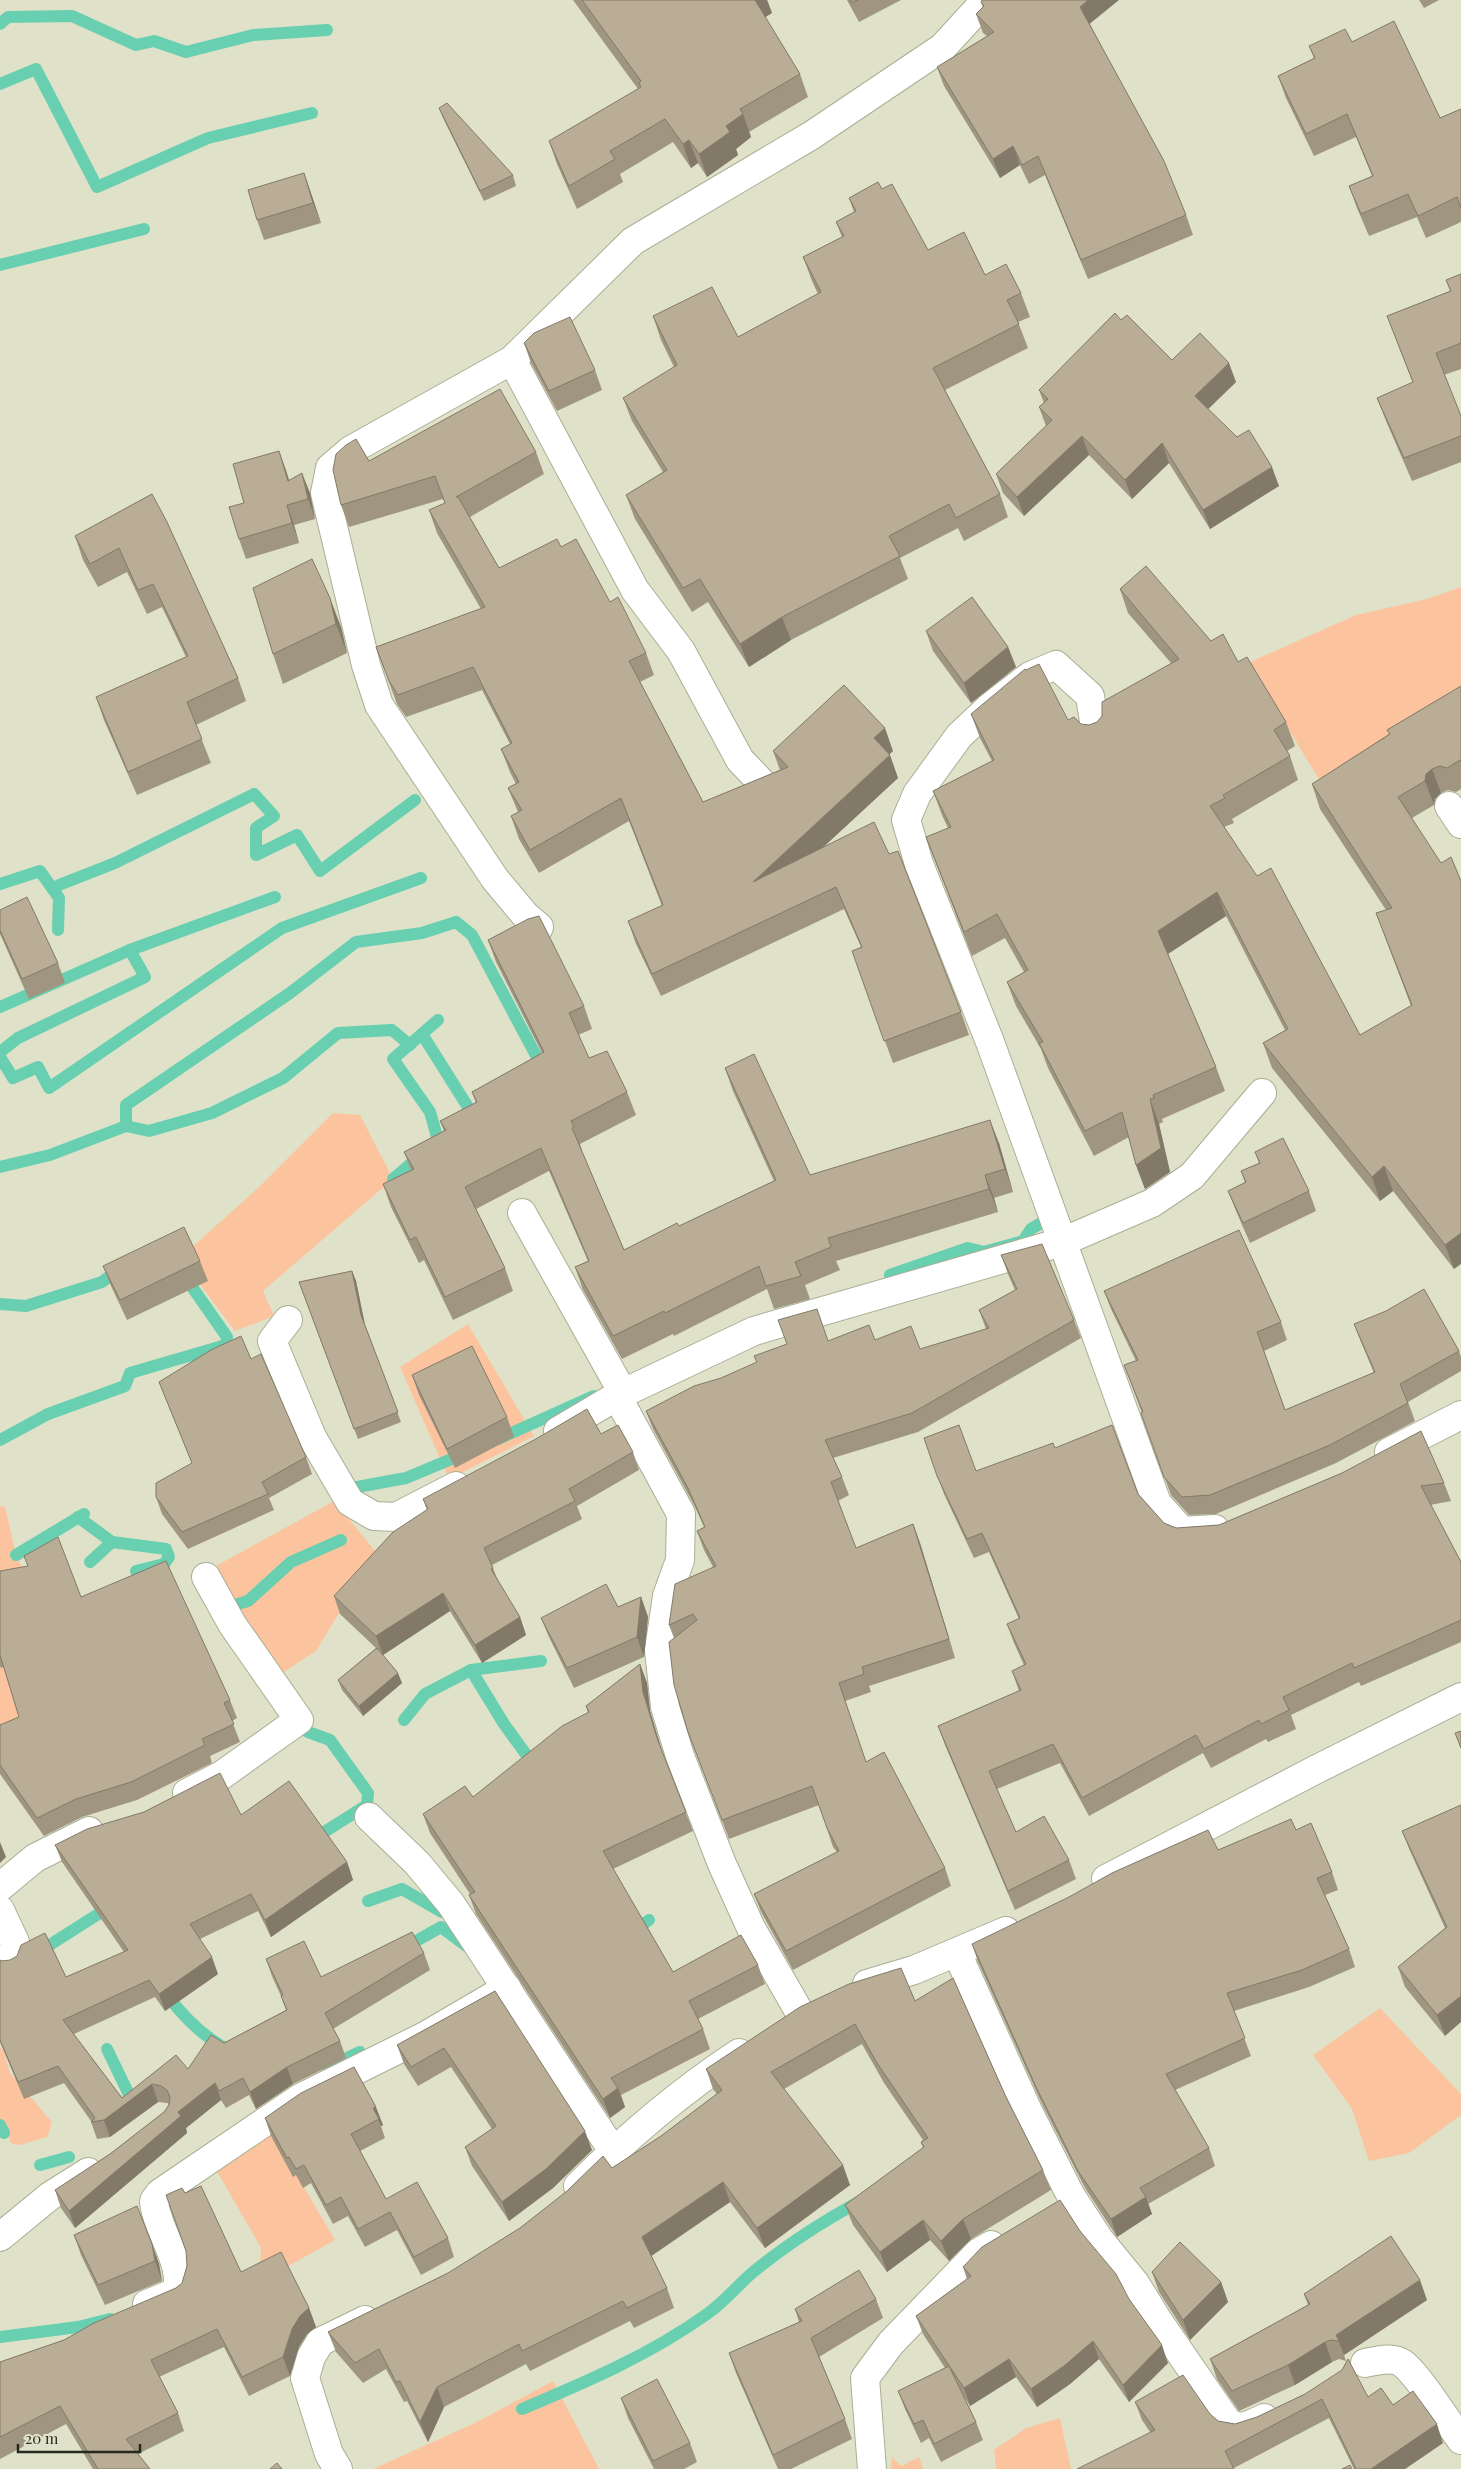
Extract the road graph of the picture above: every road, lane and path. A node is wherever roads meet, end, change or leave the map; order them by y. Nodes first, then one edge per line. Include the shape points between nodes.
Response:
1 (986, 0) edge
2 (512, 360) junction
3 (1096, 734) edge
4 (766, 787) edge
5 (540, 927) edge
6 (1262, 1093) dead end
7 (522, 1213) dead end
8 (1062, 1242) junction
9 (288, 1320) dead end
10 (620, 1395) junction
11 (1461, 1415) edge
12 (533, 1445) edge
13 (1369, 1463) edge
14 (482, 1472) edge
15 (1237, 1522) edge
16 (206, 1577) dead end
17 (1461, 1697) edge
18 (161, 1806) edge
19 (369, 1817) dead end
20 (114, 1824) edge
21 (0, 1887) edge
22 (1081, 1893) edge
23 (0, 1910) edge
24 (1026, 1921) edge
25 (957, 1953) junction
26 (11, 1962) edge
27 (507, 1988) junction
28 (800, 2013) junction
29 (613, 2151) junction
30 (107, 2158) edge
31 (1071, 2196) junction
32 (563, 2200) edge
33 (1046, 2212) edge
34 (1012, 2232) edge
35 (0, 2237) edge
36 (388, 2308) edge
37 (128, 2313) edge
38 (1364, 2364) dead end
39 (1288, 2406) edge
40 (1461, 2440) edge
41 (338, 2469) edge
42 (872, 2469) edge

1 - 2 street via 943,47 812,135 633,241
2 - 4 street via 635,590 681,651 740,760
2 - 5 street via 351,450 330,468 325,492 366,666 379,705 495,878 526,916
3 - 8 street via 1090,696 1056,665 1030,676 959,736 917,794 906,820 919,864 990,1042
6 - 8 street via 1192,1176 1152,1203
7 - 10 street
8 - 10 street via 754,1331
8 - 15 street via 1157,1503 1182,1531 1220,1529
9 - 14 street via 272,1341 312,1437 350,1502 374,1516 396,1517
10 - 12 street
10 - 28 street via 681,1514 680,1560 666,1596 659,1650 664,1707 722,1864 751,1928
11 - 13 street
16 - 18 street via 232,1624 299,1720 222,1775
17 - 22 street via 1306,1774
19 - 27 street via 417,1864 451,1904
20 - 21 street via 87,1832 35,1858
23 - 26 street via 14,1942
24 - 25 street
25 - 28 street via 834,1997
25 - 31 street via 1024,2103
27 - 29 street
27 - 37 street via 425,2036 300,2098 160,2193 154,2201 155,2215 180,2282 176,2292
28 - 29 street via 707,2074
29 - 32 street
30 - 35 street via 50,2196
31 - 33 street
31 - 39 street via 1099,2239 1135,2283 1227,2421 1241,2428
34 - 42 street via 979,2252 891,2343 865,2378
36 - 41 street via 320,2342 311,2357 305,2378 329,2454
38 - 40 street via 1387,2359 1402,2362

